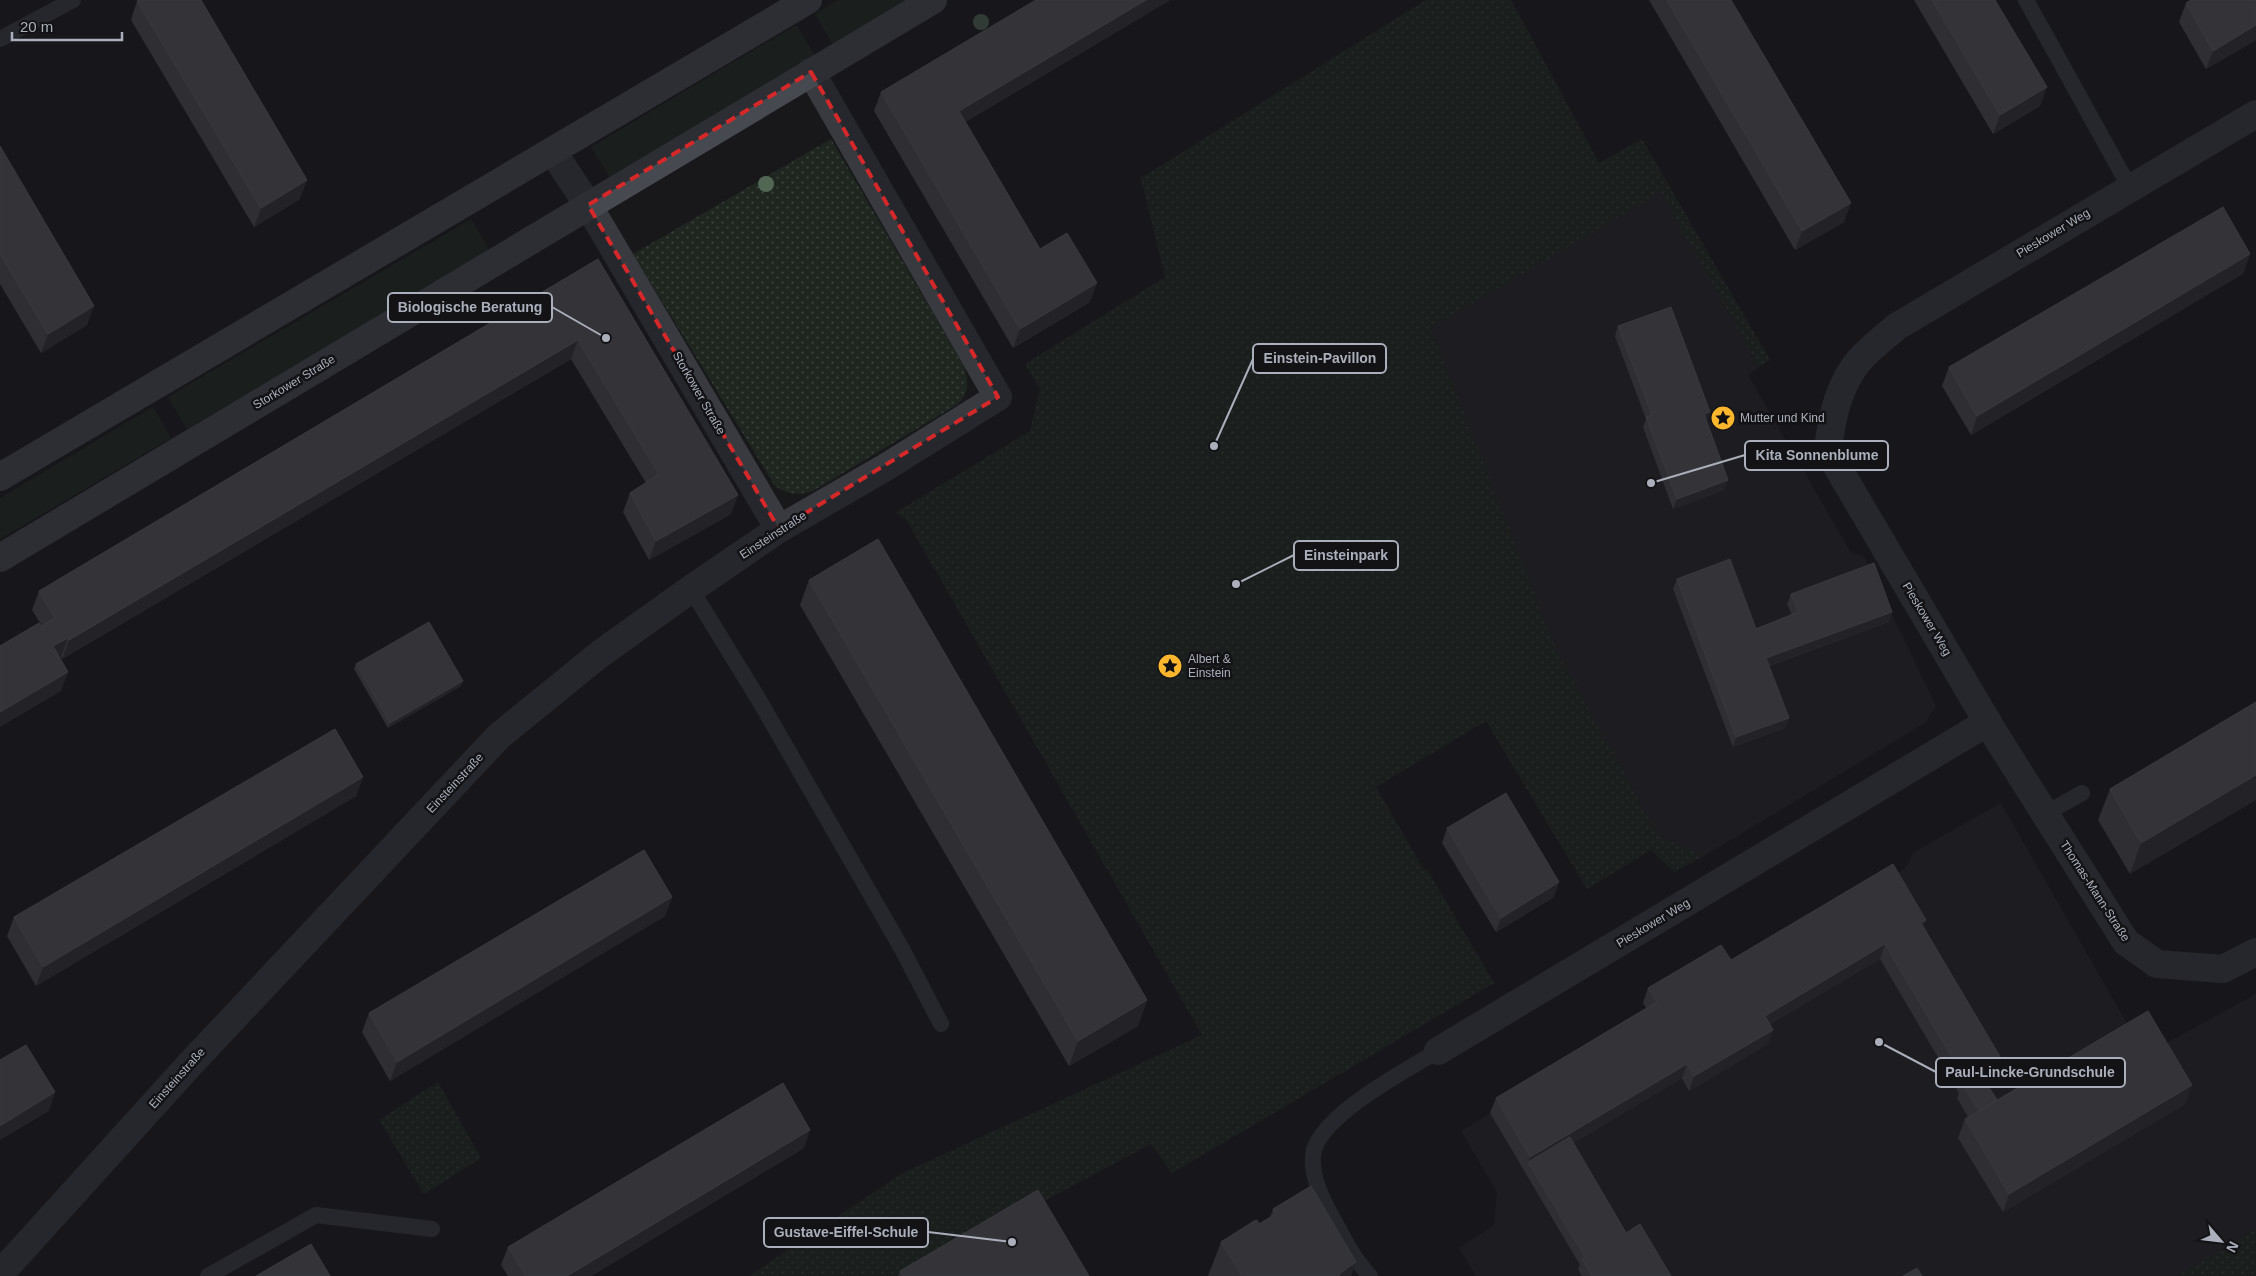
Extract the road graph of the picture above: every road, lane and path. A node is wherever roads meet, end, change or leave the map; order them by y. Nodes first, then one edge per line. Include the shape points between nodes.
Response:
1 (73, 0) edge
2 (808, 0) edge
3 (933, 0) edge
4 (2026, 0) edge
5 (0, 39) edge
6 (811, 72) junction
7 (2256, 114) edge
8 (553, 152) junction
9 (2130, 188) junction
10 (588, 205) junction
11 (0, 477) edge
12 (779, 529) junction
13 (0, 558) edge
14 (691, 589) junction
15 (1988, 722) junction
16 (2082, 793) dead end
17 (2045, 814) junction
18 (2256, 952) edge
19 (941, 1024) dead end
20 (1438, 1051) joint
21 (432, 1229) dead end
22 (0, 1274) edge
23 (208, 1276) edge
24 (1370, 1276) edge

1 - 5 lane
2 - 8 street
3 - 6 street, Storkower Straße
4 - 9 lane
6 - 10 street, Storkower Straße
6 - 12 street, Einsteinstraße via 998,397
7 - 9 street, Pieskower Weg
8 - 10 street, Storkower Straße
8 - 11 street
9 - 15 street, Pieskower Weg via 1896,327 1855,366 1838,400 1831,424 1828,451
10 - 12 street, Storkower Straße
10 - 13 street, Storkower Straße
12 - 14 street, Einsteinstraße
14 - 19 lane via 813,794
14 - 22 street, Einsteinstraße via 600,654 499,736 192,1061
15 - 17 street, Thomas-Mann-Straße
15 - 20 street, Pieskower Weg
16 - 17 lane
17 - 18 street, Thomas-Mann-Straße via 2126,942 2157,964 2223,969
20 - 24 lane via 1350,1106 1331,1123 1314,1148 1313,1160 1322,1198 1355,1260
21 - 23 lane via 316,1215

